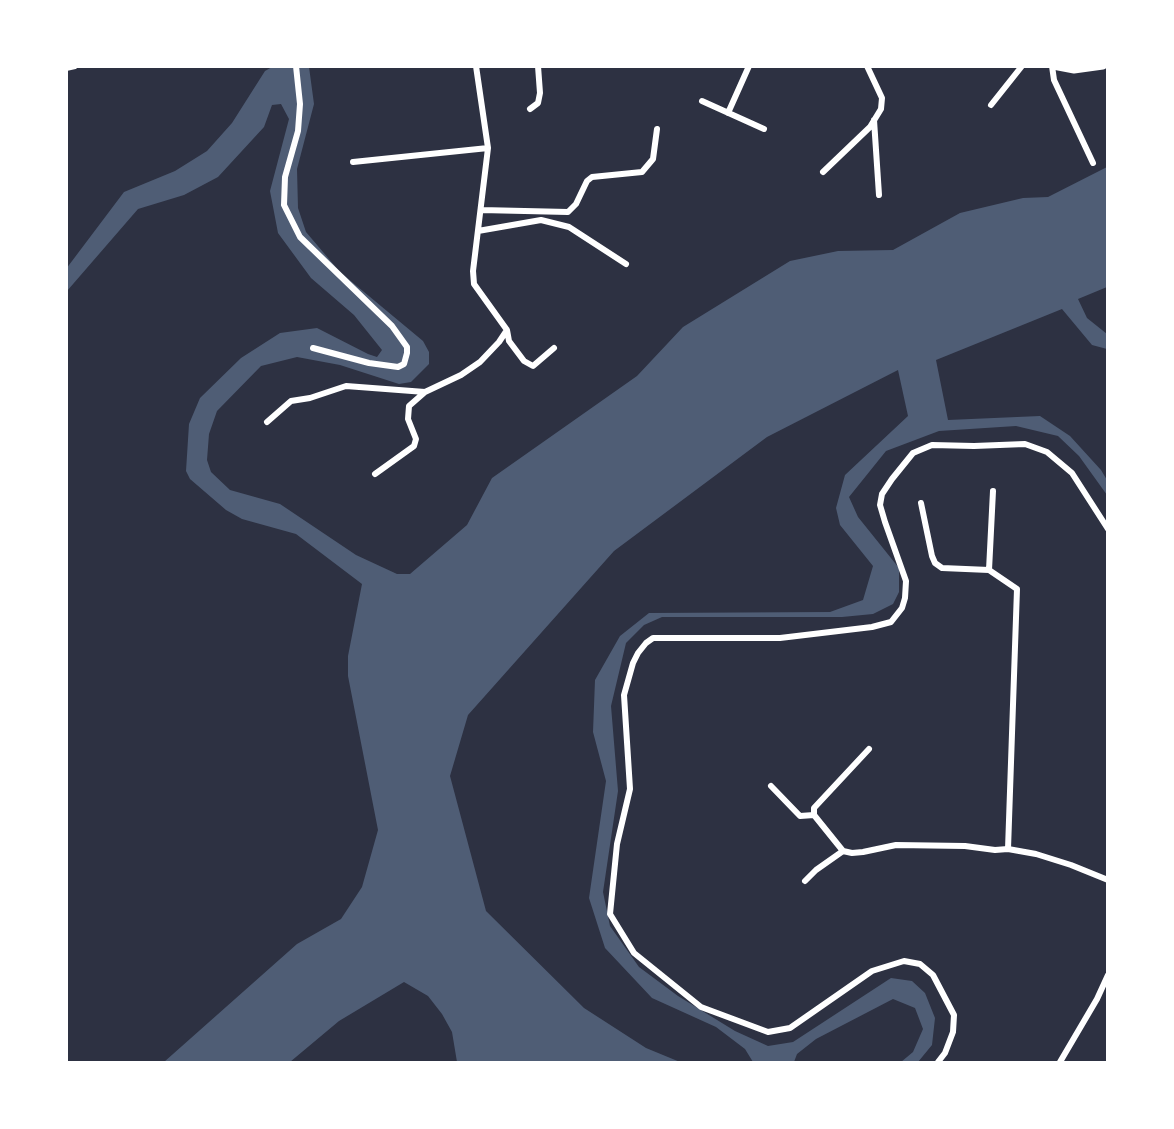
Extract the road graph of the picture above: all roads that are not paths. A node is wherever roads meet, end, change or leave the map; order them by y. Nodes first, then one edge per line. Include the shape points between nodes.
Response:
1 (75, 66) edge
2 (296, 66) edge
3 (476, 66) edge
4 (538, 66) edge
5 (750, 66) edge
6 (867, 66) edge
7 (1022, 66) edge
8 (1053, 66) edge
9 (1103, 66) edge
10 (66, 68) edge
11 (702, 101) dead end
12 (991, 105) dead end
13 (530, 109) dead end
14 (728, 113) junction
15 (874, 120) junction
16 (657, 129) dead end
17 (764, 130) dead end
18 (488, 148) junction
19 (353, 162) dead end
20 (1093, 163) dead end
21 (823, 172) dead end
22 (879, 195) dead end
23 (481, 210) junction
24 (478, 231) junction
25 (626, 264) dead end
26 (507, 331) junction
27 (313, 348) dead end
28 (554, 348) dead end
29 (425, 392) junction
30 (267, 422) dead end
31 (375, 474) dead end
32 (993, 491) dead end
33 (921, 503) dead end
34 (1108, 529) edge
35 (989, 570) junction
36 (869, 749) dead end
37 (771, 786) dead end
38 (814, 815) junction
39 (1008, 849) junction
40 (843, 851) junction
41 (1108, 880) edge
42 (805, 881) dead end
43 (1108, 975) edge
44 (938, 1062) edge
45 (1060, 1062) edge

1 - 10 street
2 - 27 street via 298,131 285,177 284,205 300,237 392,326 407,347 404,364 398,367
3 - 18 street
4 - 13 street via 540,93 538,103
5 - 14 street
6 - 15 street via 882,98
7 - 12 street
8 - 9 street via 1074,70
8 - 20 street via 1054,80
11 - 14 street
14 - 17 street
15 - 21 street
15 - 22 street
16 - 23 street via 653,159 642,172 592,177 568,212
18 - 19 street
18 - 23 street
23 - 24 street
24 - 25 street via 541,219 569,227
24 - 26 street via 474,284
26 - 28 street via 509,341 533,366
26 - 29 street via 480,362
29 - 30 street via 346,386 291,401
29 - 31 street via 409,406 414,446
32 - 35 street
33 - 35 street via 935,563 942,568
34 - 44 street via 1072,472 1047,452 1025,444 932,445 913,453 892,479 880,505 906,581 902,608 891,622 780,638 653,638 633,663 624,695 630,789 617,844 610,914 634,953 701,1007 768,1032 790,1028 872,971 904,961 920,964 933,975 954,1015 953,1032
35 - 39 street via 1017,589
36 - 38 street via 814,808
37 - 38 street via 800,816
38 - 40 street
39 - 40 street via 896,845
39 - 41 street via 1036,854
40 - 42 street
43 - 45 street

